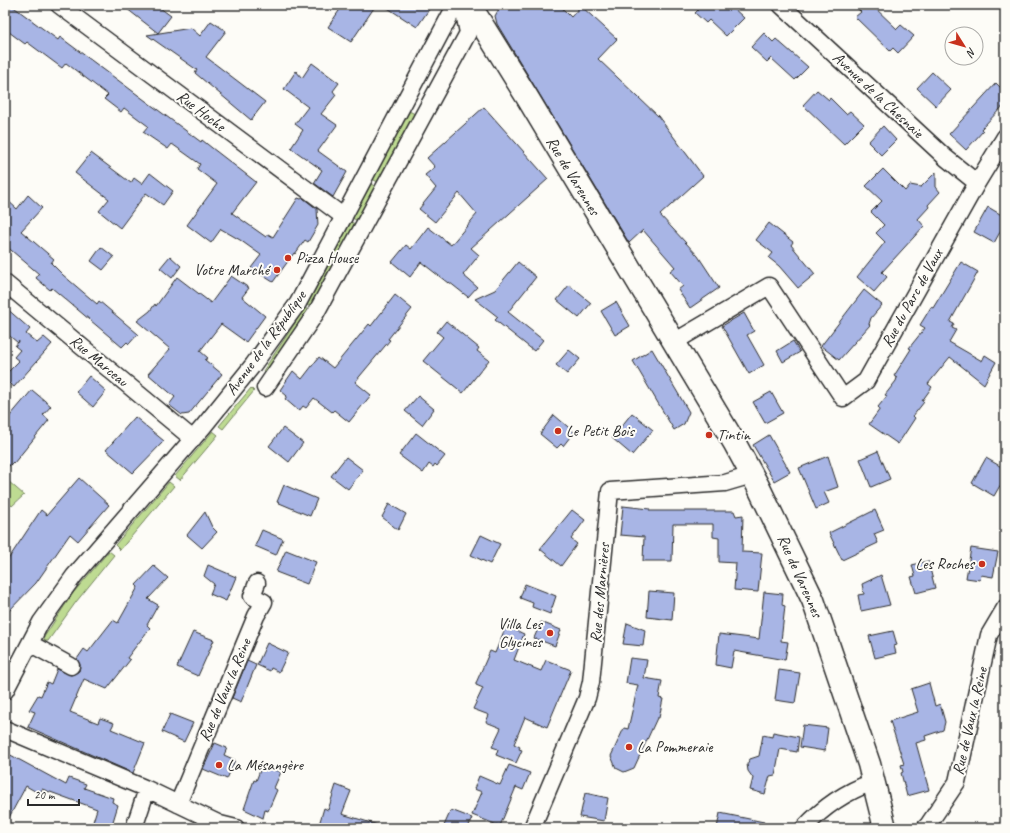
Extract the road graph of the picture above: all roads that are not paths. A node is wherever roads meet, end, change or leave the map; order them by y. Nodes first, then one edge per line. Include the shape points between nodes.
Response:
1 (59, 5) edge
2 (781, 5) edge
3 (464, 8) edge
4 (1005, 137) edge
5 (977, 184) junction
6 (344, 217) junction
7 (5, 283) edge
8 (674, 342) junction
9 (265, 388) dead end
10 (193, 439) junction
11 (752, 475) junction
12 (257, 583) dead end
13 (1005, 608) edge
14 (31, 644) junction
15 (71, 666) dead end
16 (5, 691) edge
17 (5, 729) edge
18 (873, 782) junction
19 (147, 789) junction
20 (178, 804) junction
21 (134, 828) edge
22 (236, 828) edge
23 (532, 828) edge
24 (804, 828) edge
25 (885, 828) edge
26 (925, 828) edge

1 - 6 street, Rue Hoche
2 - 5 street, Avenue de la Chesnaie
3 - 6 street, Avenue de la République
3 - 8 street, Rue de Varennes
3 - 9 street, Avenue de la République via 468,33 316,313
4 - 5 street, Rue du Parc de Vaux
5 - 8 street, Rue du Parc de Vaux via 866,381 844,398 769,286
6 - 10 street, Avenue de la République via 298,303 253,365
7 - 10 street, Rue Marceau
8 - 11 street, Rue de Varennes
10 - 14 street, Avenue de la République via 74,576 41,622
11 - 18 street, Rue de Varennes via 813,600
11 - 23 street, Rue des Marnières via 726,483 610,491 591,682 587,698
12 - 20 street, Rue de Vaux la Reine via 252,596 264,602
13 - 26 street, Rue de Vaux la Reine via 989,635 957,782
14 - 15 street
14 - 16 street, Avenue de la République
17 - 19 street
18 - 24 street via 846,792 812,818
18 - 25 street, Rue de Varennes
19 - 20 street
19 - 21 street
20 - 22 street via 220,824

